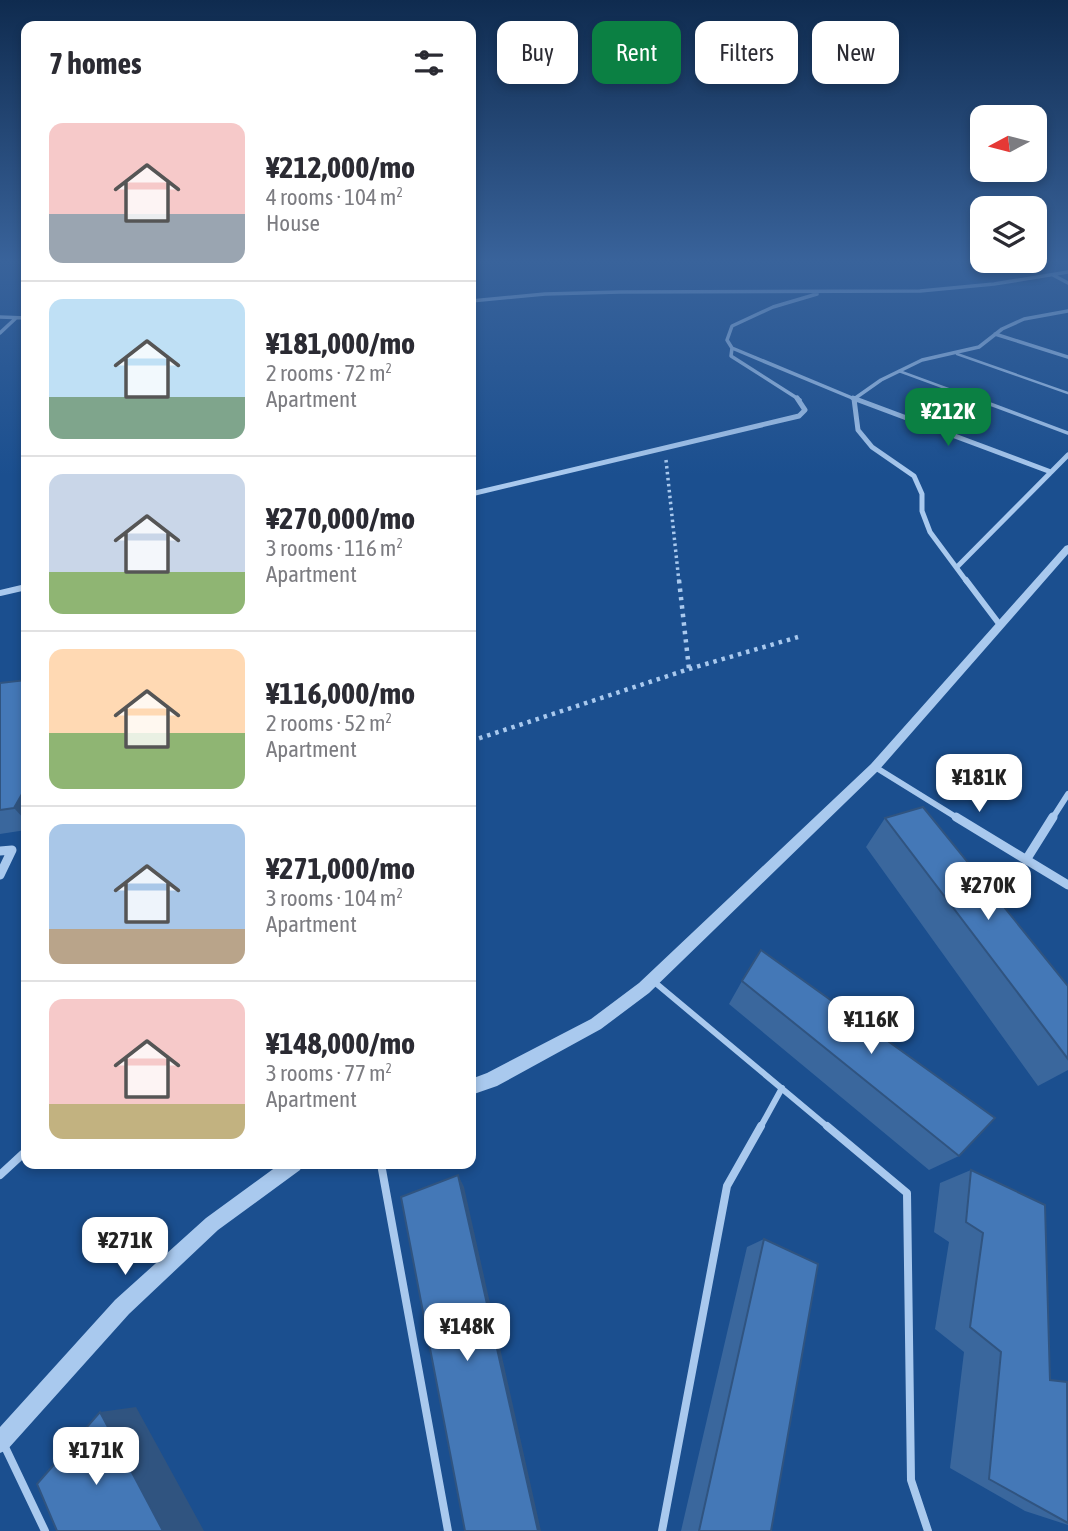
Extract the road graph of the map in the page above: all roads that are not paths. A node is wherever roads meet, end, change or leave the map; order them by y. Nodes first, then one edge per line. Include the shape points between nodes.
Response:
1 (730, 331) edge
2 (1000, 331) edge
3 (995, 334) junction
4 (733, 348) junction
5 (957, 354) junction
6 (1068, 357) edge
7 (899, 371) junction
8 (1068, 393) edge
9 (853, 399) junction
10 (1068, 433) edge
11 (1068, 455) edge
12 (1051, 472) junction
13 (476, 493) edge
14 (1068, 548) edge
15 (957, 568) junction
16 (21, 588) edge
17 (0, 593) edge
18 (1000, 625) junction
19 (875, 767) junction
20 (1068, 794) edge
21 (0, 851) edge
22 (1026, 860) junction
23 (0, 875) edge
24 (1068, 886) edge
25 (652, 981) junction
26 (476, 1085) edge
27 (782, 1088) junction
28 (21, 1156) edge
29 (287, 1169) edge
30 (382, 1169) edge
31 (0, 1175) edge
32 (1, 1442) edge
33 (45, 1531) edge
34 (448, 1531) edge
35 (662, 1531) edge
36 (928, 1531) edge

1 - 4 street via 727,340
2 - 3 street
3 - 5 street via 979,347
3 - 6 street
4 - 9 street
4 - 13 street via 731,356 801,401 805,410 799,416
5 - 7 street via 922,360
5 - 8 lane
7 - 9 street
7 - 10 lane
9 - 12 street
9 - 15 street via 858,430 872,447 914,476 930,532
11 - 12 street
12 - 15 street
14 - 18 street
15 - 18 street
16 - 17 street
18 - 19 street
19 - 22 street
19 - 25 street
20 - 22 street
21 - 23 street via 12,850
22 - 24 street
25 - 26 street via 596,1024
25 - 27 lane
27 - 35 lane via 727,1186
27 - 36 lane via 907,1193 911,1480
28 - 31 lane
29 - 32 street via 212,1224 122,1307
30 - 34 lane
32 - 33 lane

